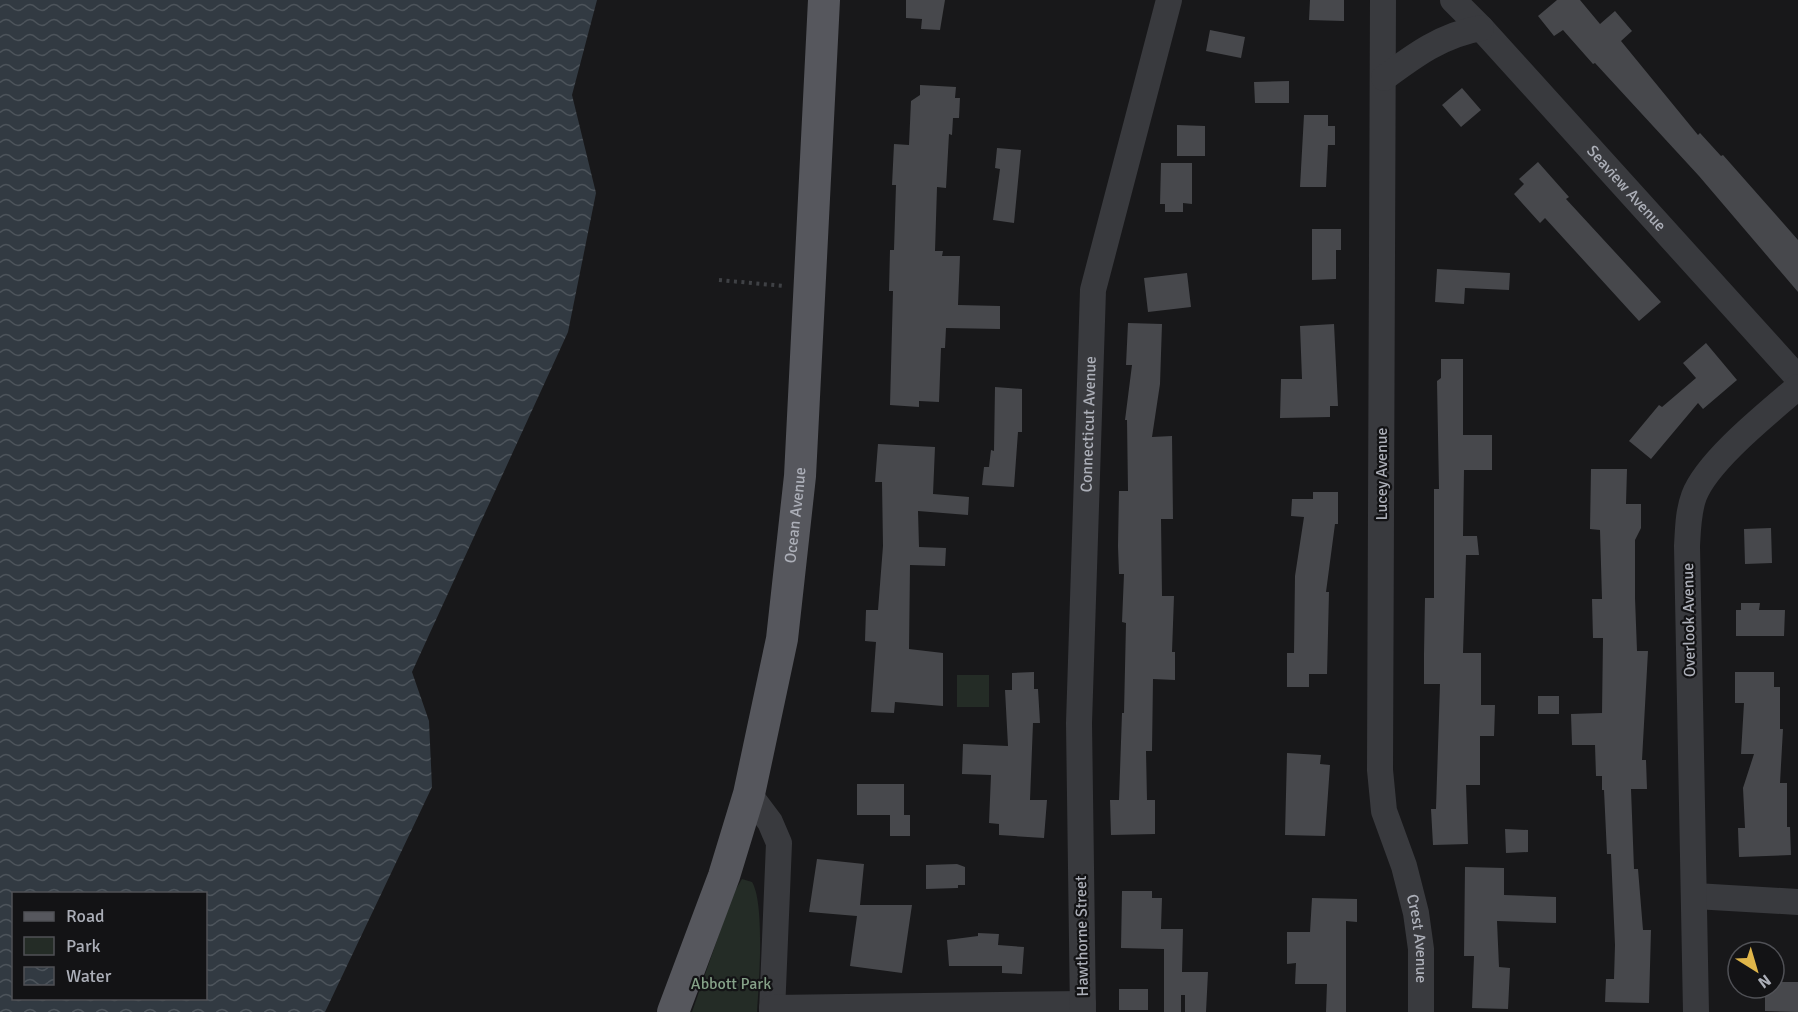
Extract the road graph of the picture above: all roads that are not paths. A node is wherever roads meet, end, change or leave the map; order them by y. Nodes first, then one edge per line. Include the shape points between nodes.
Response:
1 (824, 0) edge
2 (1169, 0) edge
3 (1383, 0) edge
4 (1453, 0) edge
5 (1482, 28) junction
6 (1384, 78) junction
7 (1798, 378) edge
8 (1798, 387) edge
9 (748, 794) junction
10 (1081, 859) joint
11 (1404, 866) joint
12 (1695, 896) junction
13 (1798, 902) edge
14 (1083, 1008) edge
15 (772, 1010) edge
16 (673, 1012) edge
17 (1421, 1012) edge
18 (1696, 1012) edge

1 - 9 main road, Ocean Avenue via 800,476 789,592
2 - 10 street, Connecticut Avenue via 1093,290 1079,723
3 - 6 street, Lucey Avenue
4 - 5 street, Seaview Avenue
5 - 6 street via 1428,46
5 - 7 street, Seaview Avenue
6 - 11 street, Lucey Avenue via 1380,770 1384,811
8 - 12 street, Overlook Avenue via 1702,480 1689,518
9 - 15 street via 766,814 779,843
9 - 16 main road, Ocean Avenue via 724,876
10 - 14 street, Hawthorne Street
11 - 17 street, Crest Avenue via 1421,949
12 - 13 street
12 - 18 street, Overlook Avenue
14 - 15 street

